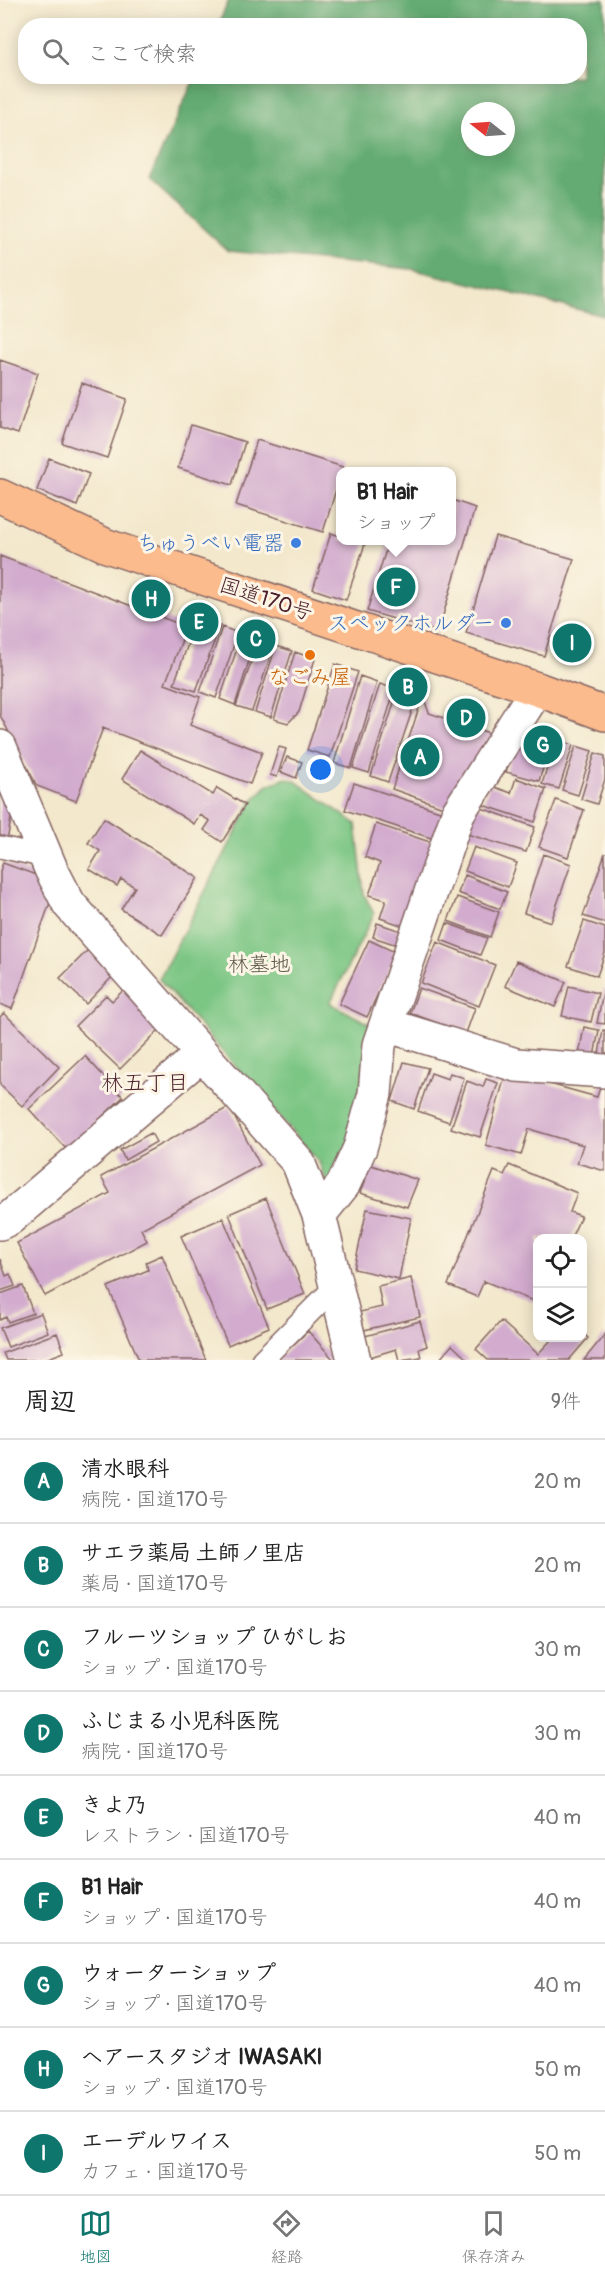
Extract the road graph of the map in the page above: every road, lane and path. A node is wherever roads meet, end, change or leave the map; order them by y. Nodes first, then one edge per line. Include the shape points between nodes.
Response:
1 (2, 500) edge
2 (537, 689) junction
3 (605, 714) edge
4 (0, 747) edge
5 (0, 847) edge
6 (46, 857) junction
7 (386, 1025) junction
8 (202, 1054) junction
9 (605, 1071) edge
10 (319, 1215) junction
11 (0, 1223) edge
12 (336, 1286) junction
13 (262, 1360) edge
14 (354, 1360) edge

1 - 2 highway, 国道170号 via 107,546
2 - 3 highway, 国道170号
2 - 7 street via 458,813
4 - 6 street
5 - 6 lane
6 - 8 street via 69,904
7 - 9 street via 516,1065
7 - 10 street via 375,1094 360,1148 343,1185
8 - 10 street via 298,1162
8 - 11 street
10 - 12 street
12 - 13 lane
12 - 14 street

